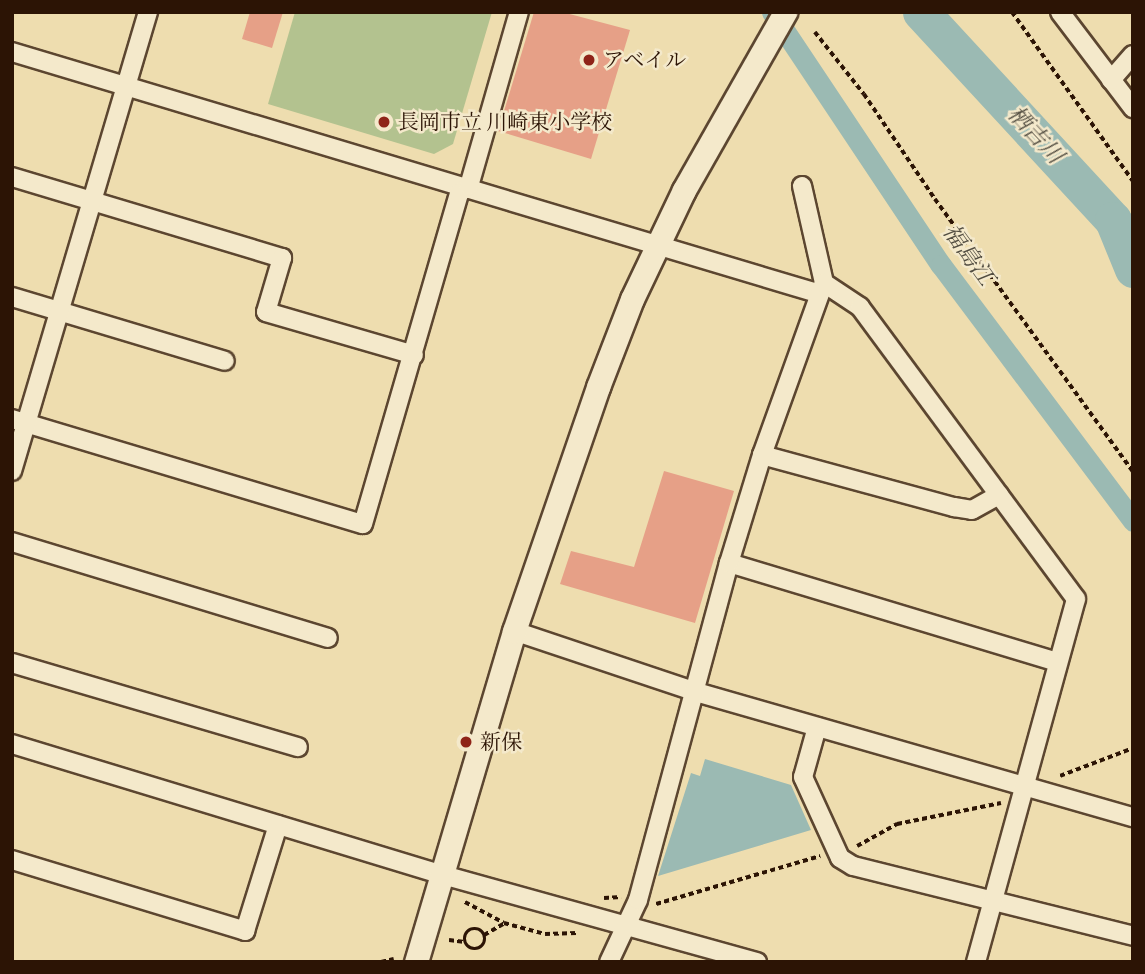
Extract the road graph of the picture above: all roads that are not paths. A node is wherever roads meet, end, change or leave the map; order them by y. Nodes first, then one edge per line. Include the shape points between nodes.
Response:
1 (148, 12) edge
2 (519, 12) edge
3 (785, 12) edge
4 (1060, 12) edge
5 (12, 51) edge
6 (1133, 55) edge
7 (1111, 80) junction
8 (127, 85) junction
9 (1133, 108) edge
10 (12, 177) edge
11 (802, 186) dead end
12 (469, 187) junction
13 (93, 201) junction
14 (658, 244) junction
15 (821, 288) junction
16 (12, 297) edge
17 (60, 311) junction
18 (414, 355) junction
19 (225, 361) dead end
20 (19, 421) edge
21 (762, 455) junction
22 (12, 471) edge
23 (999, 495) junction
24 (12, 542) edge
25 (729, 563) junction
26 (514, 631) junction
27 (328, 638) dead end
28 (1057, 662) junction
29 (12, 663) edge
30 (696, 692) junction
31 (817, 727) junction
32 (12, 744) edge
33 (298, 747) dead end
34 (1024, 787) junction
35 (1133, 817) edge
36 (278, 825) junction
37 (12, 860) edge
38 (443, 876) junction
39 (994, 899) junction
40 (625, 924) junction
41 (1133, 936) edge
42 (405, 960) edge
43 (609, 962) edge
44 (757, 962) edge
45 (976, 962) edge

1 - 8 street
2 - 12 street
3 - 14 street
4 - 7 street
5 - 8 street
6 - 7 street
7 - 9 street
8 - 12 street
8 - 13 street
10 - 13 street
11 - 15 street
12 - 14 street
12 - 18 street via 459,193
13 - 17 street
13 - 18 street via 282,258 266,312
14 - 15 street
14 - 26 street via 598,387
15 - 21 street
15 - 23 street via 860,307
16 - 17 street
17 - 19 street
17 - 20 street
18 - 20 street via 363,524
20 - 22 street
21 - 23 street via 954,507 972,510
21 - 25 street
23 - 28 street via 1076,599
24 - 27 street
25 - 28 street
25 - 30 street
26 - 30 street
26 - 38 street
28 - 34 street
29 - 33 street
30 - 31 street
30 - 40 street via 638,900
31 - 34 street
31 - 39 street via 803,777 840,858 853,866
32 - 36 street
34 - 35 street
34 - 39 street
36 - 37 street via 245,931
36 - 38 street
38 - 40 street
38 - 42 street
39 - 41 street
39 - 45 street
40 - 43 street
40 - 44 street

